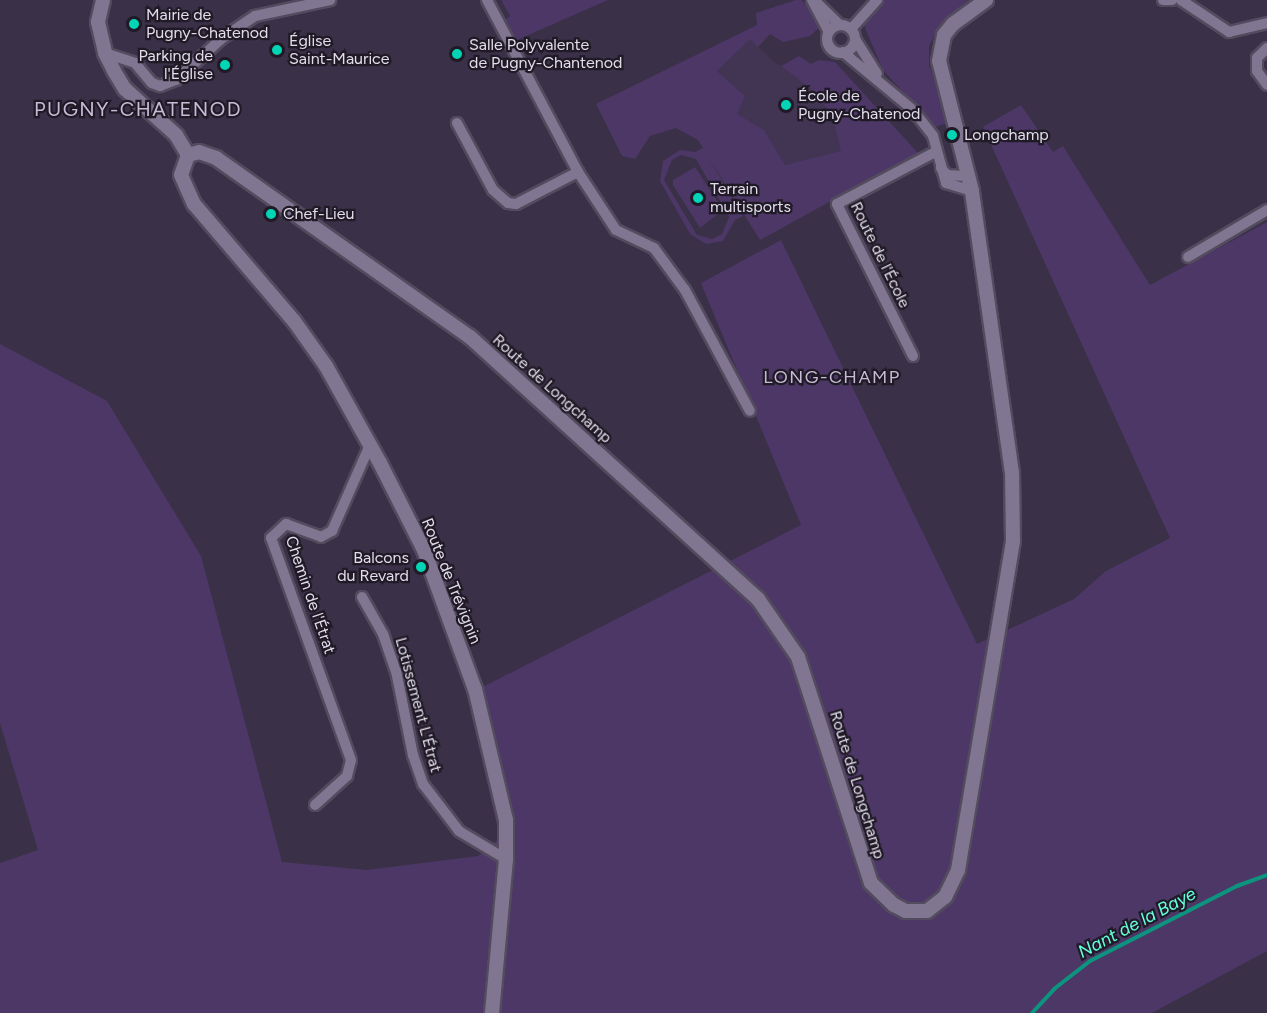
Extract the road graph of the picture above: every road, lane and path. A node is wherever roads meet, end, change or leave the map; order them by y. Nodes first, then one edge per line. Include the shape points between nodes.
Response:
1 (330, 0) edge
2 (487, 0) edge
3 (813, 0) edge
4 (877, 0) edge
5 (986, 0) edge
6 (1163, 0) edge
7 (1172, 0) edge
8 (1181, 0) edge
9 (105, 1) edge
10 (1267, 23) edge
11 (848, 31) junction
12 (829, 32) junction
13 (1267, 48) edge
14 (843, 52) junction
15 (105, 53) junction
16 (880, 79) junction
17 (1267, 85) edge
18 (457, 123) dead end
19 (937, 151) junction
20 (188, 155) junction
21 (940, 168) junction
22 (578, 172) junction
23 (969, 176) junction
24 (972, 191) junction
25 (1267, 210) edge
26 (1188, 257) dead end
27 (913, 356) dead end
28 (750, 411) dead end
29 (370, 445) junction
30 (362, 597) dead end
31 (315, 805) dead end
32 (506, 859) junction
33 (492, 1013) edge

1 - 15 street via 255,16 176,80 160,86 152,83 135,63
2 - 22 street
3 - 11 street
3 - 12 street
4 - 11 street
5 - 23 street, Route de Longchamp via 953,24 940,48 939,61
6 - 7 street
8 - 10 street via 1229,32
9 - 15 street via 98,22
11 - 12 street
11 - 14 street via 851,48
11 - 16 street
12 - 14 street via 831,48
13 - 17 street via 1257,58 1257,71
14 - 16 street
15 - 20 street via 125,89 176,135
16 - 19 street via 913,110 933,136
18 - 22 street via 493,190 508,203 516,204
19 - 21 street
19 - 27 street, Route de l'École via 837,204
20 - 24 street, Route de Longchamp via 199,152 216,158 470,337 758,599 798,657 867,874 885,899 916,912 938,906 953,886 958,870 1013,541 1012,473
20 - 29 street, Route de Trévignin via 181,175 194,204 294,321 326,366
21 - 23 street via 948,175
21 - 24 street via 946,183
22 - 28 street via 616,230 654,248 685,290
23 - 24 street, Route de Longchamp
25 - 26 street
29 - 31 street, Chemin de l'Étrat via 332,531 321,537 286,524 271,538 351,760 347,776
29 - 32 street, Route de Trévignin via 424,550 475,689 506,820
30 - 32 street, Lotissement L'Étrat via 383,634 396,671 423,784 459,831
32 - 33 street, Route de Trévignin

